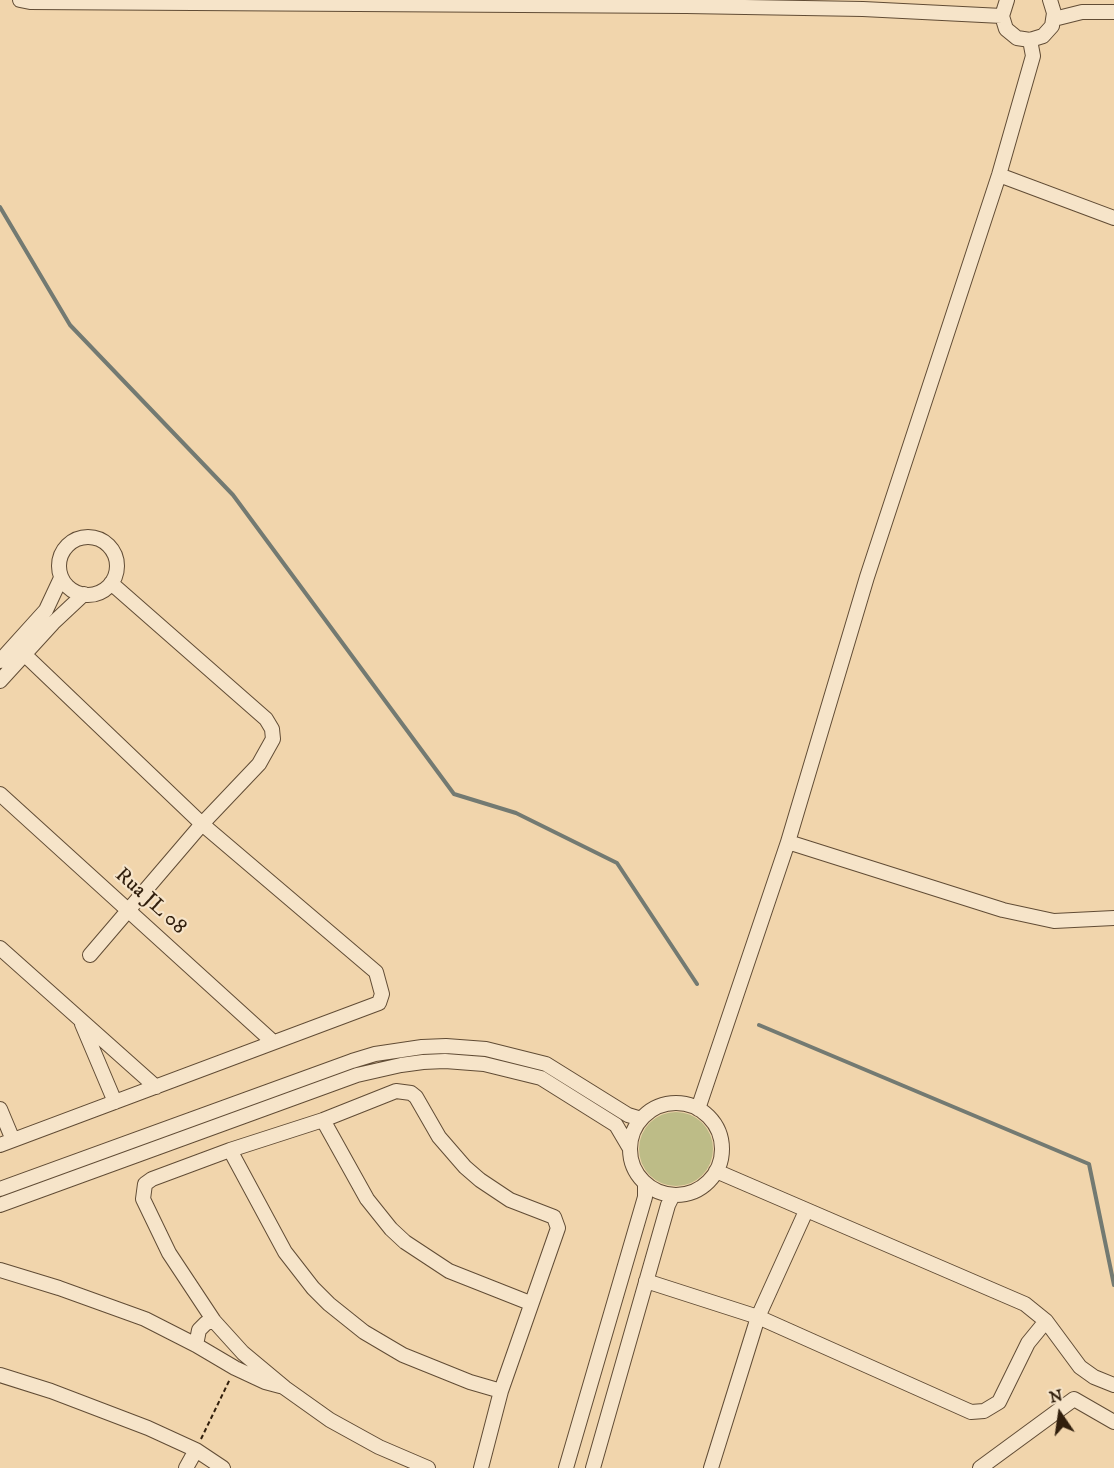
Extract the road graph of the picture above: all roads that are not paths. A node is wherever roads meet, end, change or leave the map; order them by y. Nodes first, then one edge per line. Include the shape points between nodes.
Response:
1 (20, 0) edge
2 (1006, 0) edge
3 (1050, 0) edge
4 (501, 2) edge
5 (1114, 12) edge
6 (1002, 16) junction
7 (1054, 19) junction
8 (1030, 40) junction
9 (999, 175) junction
10 (1114, 218) edge
11 (61, 578) junction
12 (111, 583) junction
13 (84, 594) junction
14 (24, 654) junction
15 (0, 661) edge
16 (0, 681) edge
17 (0, 795) edge
18 (202, 824) junction
19 (788, 842) junction
20 (1114, 909) edge
21 (129, 912) junction
22 (1098, 918) junction
23 (1114, 918) edge
24 (0, 948) edge
25 (90, 955) dead end
26 (80, 1020) junction
27 (272, 1041) junction
28 (156, 1087) junction
29 (115, 1102) junction
30 (0, 1109) edge
31 (698, 1109) junction
32 (641, 1119) junction
33 (323, 1120) junction
34 (6, 1143) edge
35 (629, 1147) junction
36 (230, 1150) junction
37 (716, 1171) junction
38 (645, 1184) junction
39 (0, 1189) edge
40 (673, 1195) junction
41 (0, 1205) edge
42 (806, 1211) junction
43 (0, 1270) edge
44 (646, 1281) junction
45 (530, 1303) junction
46 (758, 1317) junction
47 (214, 1321) junction
48 (1046, 1321) junction
49 (196, 1345) junction
50 (243, 1353) junction
51 (235, 1368) junction
52 (0, 1376) edge
53 (1114, 1385) edge
54 (285, 1388) junction
55 (501, 1390) junction
56 (1114, 1422) edge
57 (196, 1450) junction
58 (186, 1468) edge
59 (223, 1468) edge
60 (428, 1468) edge
61 (481, 1468) edge
62 (566, 1468) edge
63 (593, 1468) edge
64 (711, 1468) edge
65 (980, 1468) edge

1 - 4 street
2 - 6 street
3 - 7 street
4 - 6 street via 863,9
5 - 7 street via 1082,12
6 - 8 street via 1011,34
7 - 8 street via 1048,32
8 - 9 street via 1033,56
9 - 10 street
9 - 19 street via 867,577
11 - 12 street via 59,563 64,549 76,540 90,537 105,543 114,554 116,569
11 - 13 street via 70,589
11 - 15 street via 46,610
12 - 13 street via 99,592
12 - 18 street via 266,719 272,729 273,739 260,764
13 - 14 street
14 - 16 street
14 - 18 street
17 - 21 street, Rua JL 08
18 - 21 street
18 - 27 street via 375,972 381,985 379,1003
19 - 22 street via 1003,909 1054,921
19 - 31 street
20 - 22 street
21 - 25 street
21 - 27 street, Rua JL 08
22 - 23 street
24 - 26 street
26 - 28 street
26 - 29 street
27 - 28 street
28 - 29 street
29 - 34 street
30 - 34 street
31 - 32 street via 668,1104
31 - 37 street via 713,1122 721,1141
32 - 35 street
32 - 39 street via 628,1115 546,1064 486,1049 422,1047 352,1061
33 - 36 street
33 - 45 street via 367,1199 405,1242 449,1271
33 - 45 street via 396,1091 411,1093 439,1137 465,1167 510,1200 554,1217 558,1228
35 - 38 street via 633,1167
35 - 41 street via 616,1125 541,1078 484,1064 423,1062 357,1075
36 - 47 street via 152,1179 145,1184 142,1194 169,1253
36 - 55 street via 285,1252 329,1304 364,1332 403,1355
37 - 40 street via 703,1186
37 - 42 street
38 - 40 street
38 - 62 street via 645,1197
40 - 44 street
42 - 46 street
42 - 48 street via 1025,1304
43 - 49 street via 145,1319
44 - 46 street
44 - 63 street
45 - 55 street
46 - 48 street via 970,1412 990,1409 1002,1398 1028,1343
46 - 64 street
47 - 49 street via 199,1330
47 - 50 street
48 - 53 street via 1080,1367
49 - 51 street
50 - 51 street
50 - 54 street
51 - 54 street
52 - 57 street via 100,1409
54 - 60 street via 354,1434
55 - 61 street
56 - 65 street via 1074,1399
57 - 58 street
57 - 59 street

